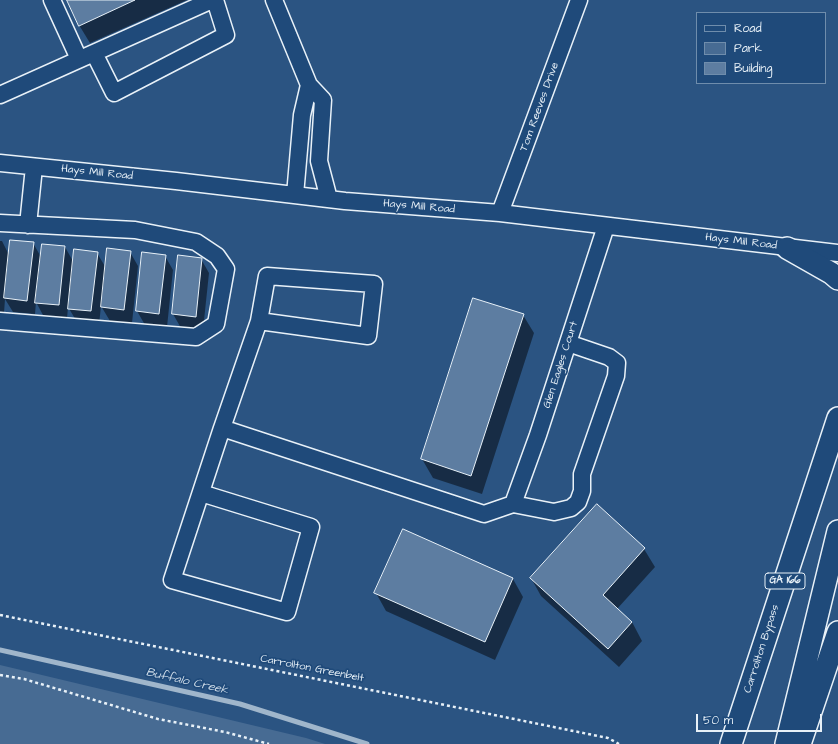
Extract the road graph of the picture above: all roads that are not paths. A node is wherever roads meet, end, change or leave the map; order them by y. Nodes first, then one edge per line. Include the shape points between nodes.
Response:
1 (52, 0) edge
2 (212, 0) edge
3 (215, 0) edge
4 (274, 0) edge
5 (580, 0) edge
6 (94, 53) junction
7 (79, 59) junction
8 (309, 84) junction
9 (0, 95) edge
10 (0, 163) edge
11 (34, 167) junction
12 (295, 195) junction
13 (329, 199) junction
14 (500, 213) junction
15 (0, 223) edge
16 (28, 224) junction
17 (606, 226) junction
18 (787, 248) junction
19 (838, 253) edge
20 (838, 280) edge
21 (0, 321) edge
22 (259, 321) junction
23 (568, 343) junction
24 (838, 418) edge
25 (222, 428) junction
26 (201, 493) junction
27 (514, 504) junction
28 (838, 531) edge
29 (838, 632) edge
30 (731, 744) edge
31 (786, 744) edge
32 (800, 744) edge

1 - 7 street
2 - 6 street
3 - 6 street via 226,36 114,93
4 - 8 street
5 - 14 street, Tom Reeves Drive
6 - 7 street
7 - 9 street
8 - 12 street via 302,115
8 - 13 street via 323,100 319,161
10 - 11 street, Hays Mill Road
11 - 12 street, Hays Mill Road
11 - 16 street
12 - 13 street, Hays Mill Road
13 - 14 street, Hays Mill Road
14 - 17 street, Hays Mill Road
15 - 16 street
16 - 21 street via 135,230 196,242 217,256 226,269 216,324 196,337
17 - 18 street, Hays Mill Road
17 - 23 street, Glen Eagles Court
18 - 19 street, Hays Mill Road
18 - 20 main road via 831,273
22 - 22 street via 368,336 374,284 267,276
22 - 25 street
23 - 27 street, Glen Eagles Court
23 - 27 street via 609,357 617,363 616,376 582,474 582,491 578,502 571,508 554,512
24 - 30 main road, Carrollton Bypass / GA 166
25 - 26 street
25 - 27 street via 484,514
26 - 26 street via 172,580 287,612 310,527
28 - 31 main road
29 - 32 main road

